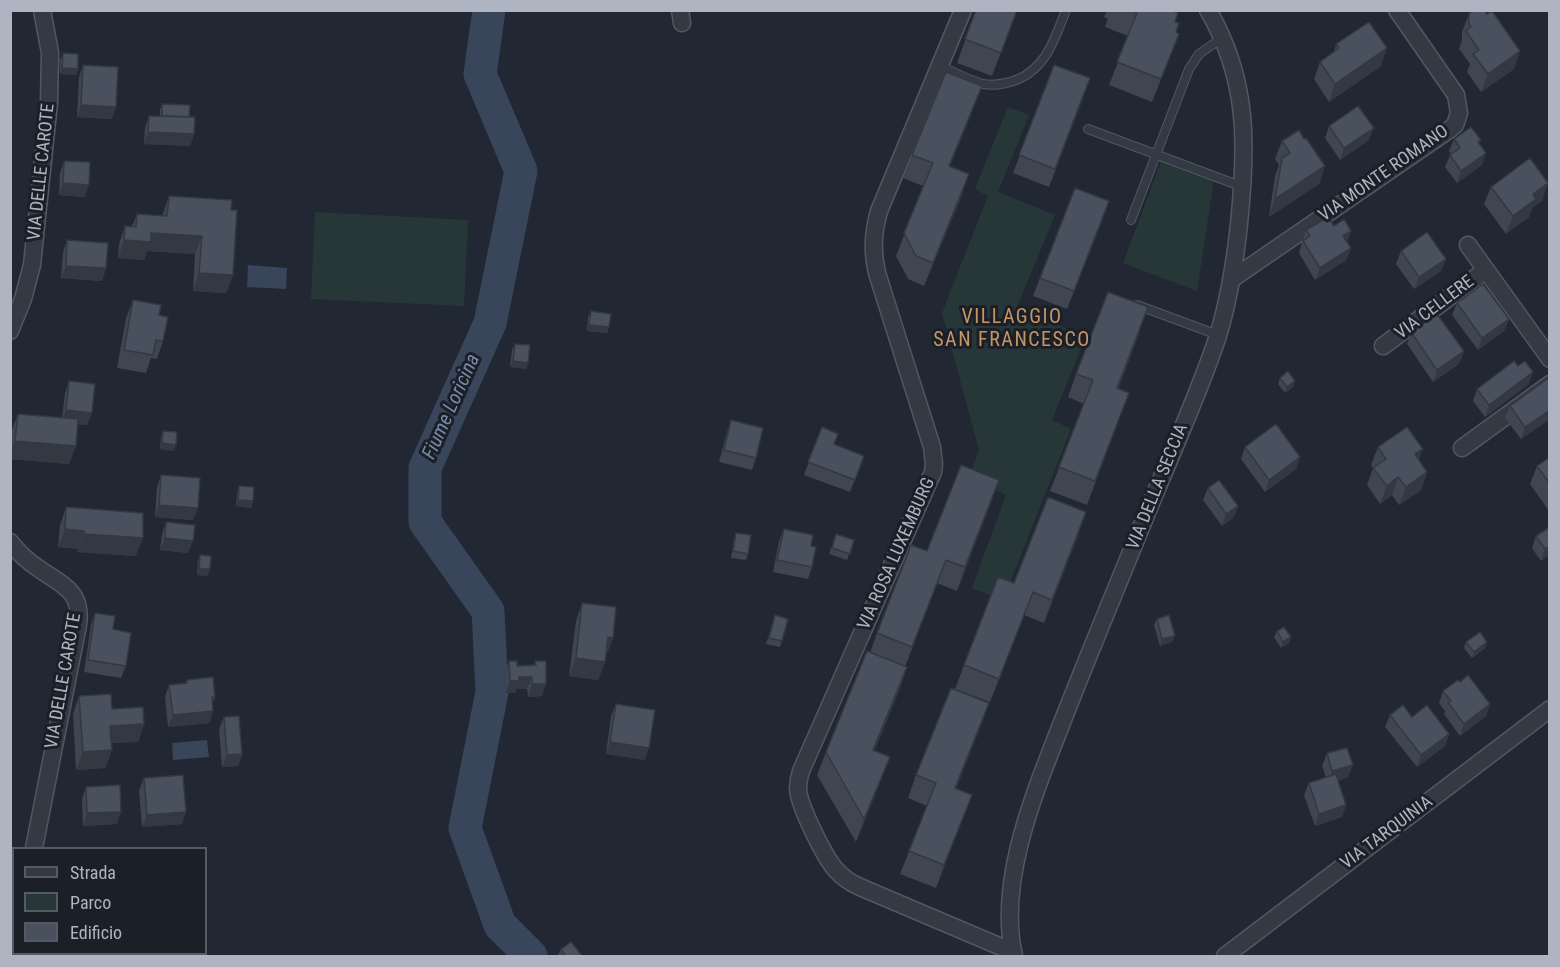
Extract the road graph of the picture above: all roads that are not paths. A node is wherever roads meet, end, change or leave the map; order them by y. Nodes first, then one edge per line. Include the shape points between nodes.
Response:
1 (42, 10) edge
2 (963, 10) edge
3 (1066, 10) edge
4 (1208, 10) edge
5 (1397, 10) edge
6 (1222, 38) junction
7 (940, 66) junction
8 (1088, 129) dead end
9 (1156, 154) junction
10 (1243, 187) junction
11 (1131, 220) dead end
12 (1468, 245) dead end
13 (1486, 270) junction
14 (1232, 279) junction
15 (1125, 301) edge
16 (10, 331) edge
17 (1218, 335) junction
18 (1383, 346) dead end
19 (1550, 359) edge
20 (1550, 384) edge
21 (1462, 448) dead end
22 (10, 542) edge
23 (1550, 710) edge
24 (34, 847) edge
25 (1013, 954) edge
26 (1225, 957) edge

1 - 16 street, VIA DELLE CAROTE via 50,65 47,127 32,265
2 - 7 street, VIA ROSA LUXEMBURG
3 - 7 lane via 1046,56 1019,79 986,84
4 - 6 street, VIA DELLA SECCIA
5 - 14 street, VIA MONTE ROMANO via 1456,95 1459,113 1455,124
6 - 9 lane via 1196,57
6 - 10 street, VIA DELLA SECCIA via 1242,109
7 - 25 street, VIA ROSA LUXEMBURG via 879,211 873,240 877,273 932,447 933,472 801,771 798,789 803,809 828,859 846,879
8 - 9 lane
9 - 10 lane
9 - 11 lane
10 - 14 street, VIA DELLA SECCIA
12 - 13 street, VIA CELLERE
13 - 18 street, VIA CELLERE
13 - 19 street, VIA CELLERE
14 - 17 street, VIA DELLA SECCIA
15 - 17 lane
17 - 25 street, VIA DELLA SECCIA via 1032,804 1012,881 1009,920
20 - 21 street
22 - 24 street, VIA DELLE CAROTE via 32,564 68,588 79,610
23 - 26 street, VIA TARQUINIA

